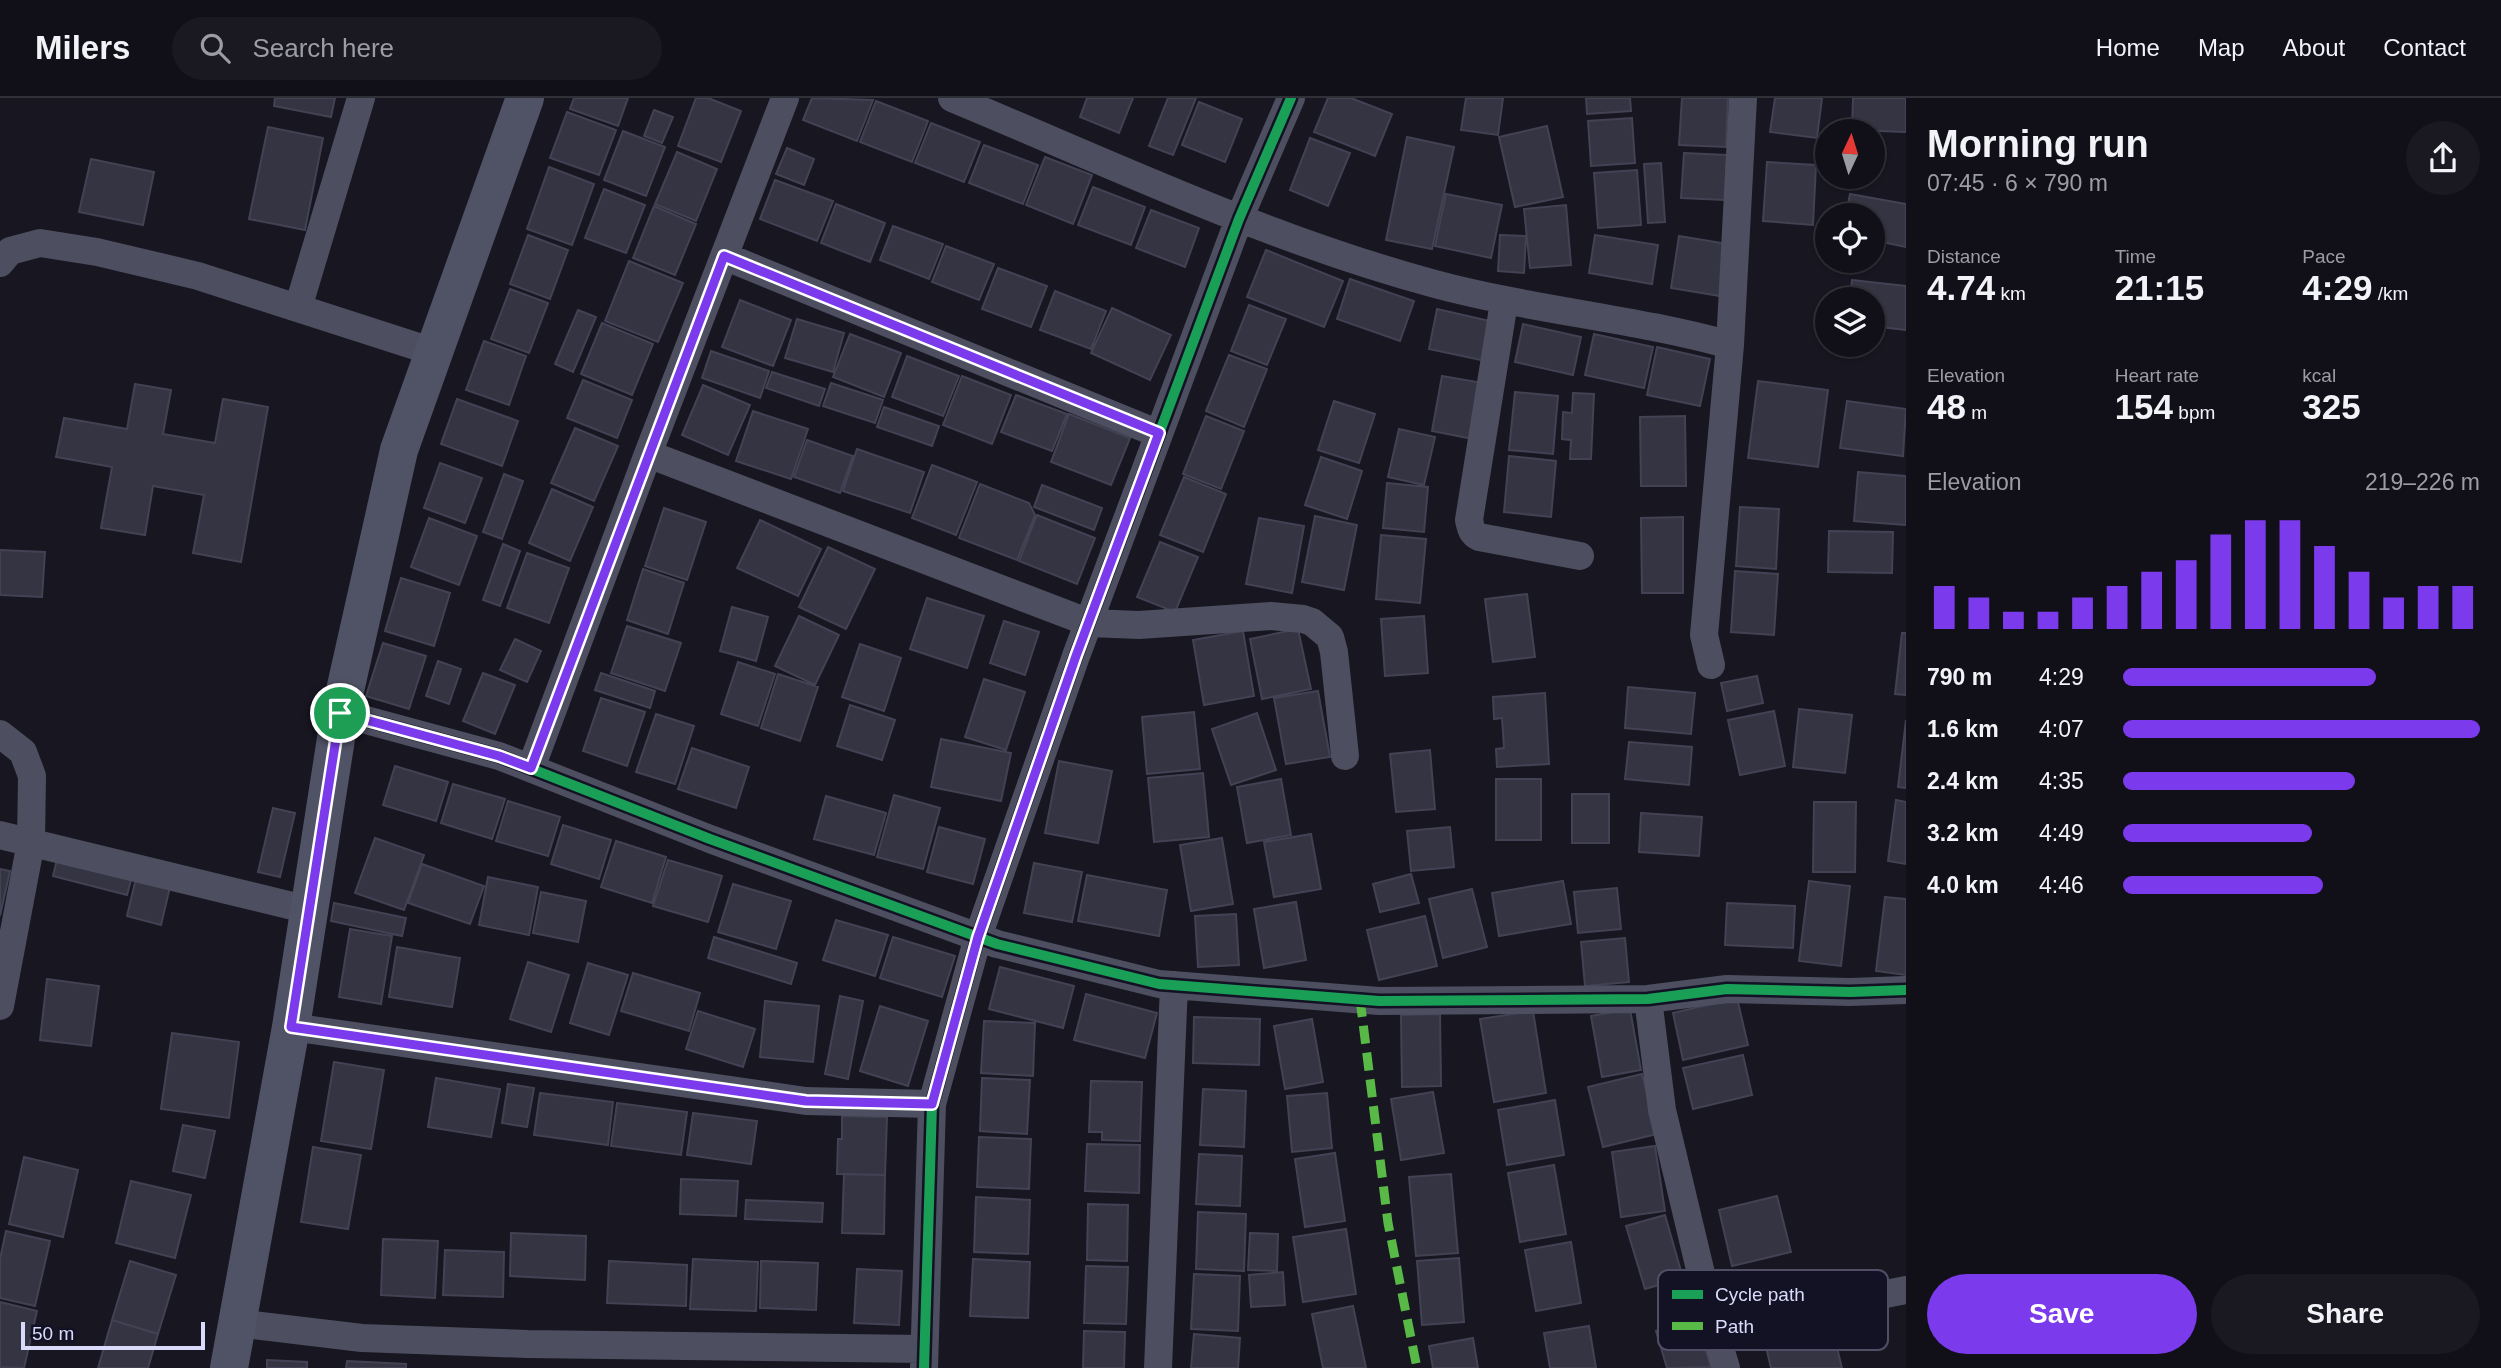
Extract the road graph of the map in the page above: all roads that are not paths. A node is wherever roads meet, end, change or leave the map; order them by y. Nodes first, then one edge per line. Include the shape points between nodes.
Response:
1 (361, 98) edge
2 (525, 98) edge
3 (785, 98) edge
4 (952, 98) edge
5 (1291, 98) edge
6 (1743, 98) edge
7 (1239, 219) junction
8 (724, 256) junction
9 (0, 263) edge
10 (1504, 302) junction
11 (298, 308) junction
12 (1730, 345) junction
13 (435, 352) junction
14 (1159, 433) junction
15 (648, 454) junction
16 (1580, 556) dead end
17 (1090, 623) junction
18 (1711, 665) dead end
19 (340, 713) junction
20 (0, 734) edge
21 (1345, 756) dead end
22 (531, 768) junction
23 (0, 835) edge
24 (31, 842) junction
25 (309, 909) junction
26 (978, 937) junction
27 (1174, 985) junction
28 (1906, 990) edge
29 (1648, 999) junction
30 (0, 1006) edge
31 (291, 1027) junction
32 (932, 1104) junction
33 (1700, 1270) edge
34 (1906, 1290) edge
35 (1888, 1294) edge
36 (237, 1323) junction
37 (1721, 1350) edge
38 (924, 1358) edge
39 (229, 1368) edge
40 (1158, 1368) edge
41 (1726, 1368) edge

1 - 11 street
2 - 13 street
3 - 8 street
4 - 7 street
5 - 7 street
6 - 12 street
7 - 10 street via 1314,247
7 - 14 street
8 - 14 street
8 - 15 street
9 - 11 street via 10,251 40,243 198,275
10 - 12 street
10 - 16 street via 1471,530 1479,537
11 - 13 street
12 - 18 street via 1704,635
13 - 19 street via 399,450
14 - 17 street
15 - 17 street
15 - 22 street
17 - 21 street via 1139,625 1270,616 1312,622 1330,637 1334,652
17 - 26 street
19 - 22 street
19 - 25 street
20 - 24 street via 23,752 32,776
22 - 26 street
23 - 24 street
24 - 25 street
24 - 30 street
25 - 31 street
26 - 27 street
26 - 32 street
27 - 29 street via 1379,1000
27 - 40 street
28 - 29 street via 1727,989
29 - 33 street via 1661,1110
31 - 32 street via 806,1101
31 - 36 street
32 - 38 street
34 - 35 street
36 - 38 street via 362,1338
36 - 39 street
37 - 41 street

